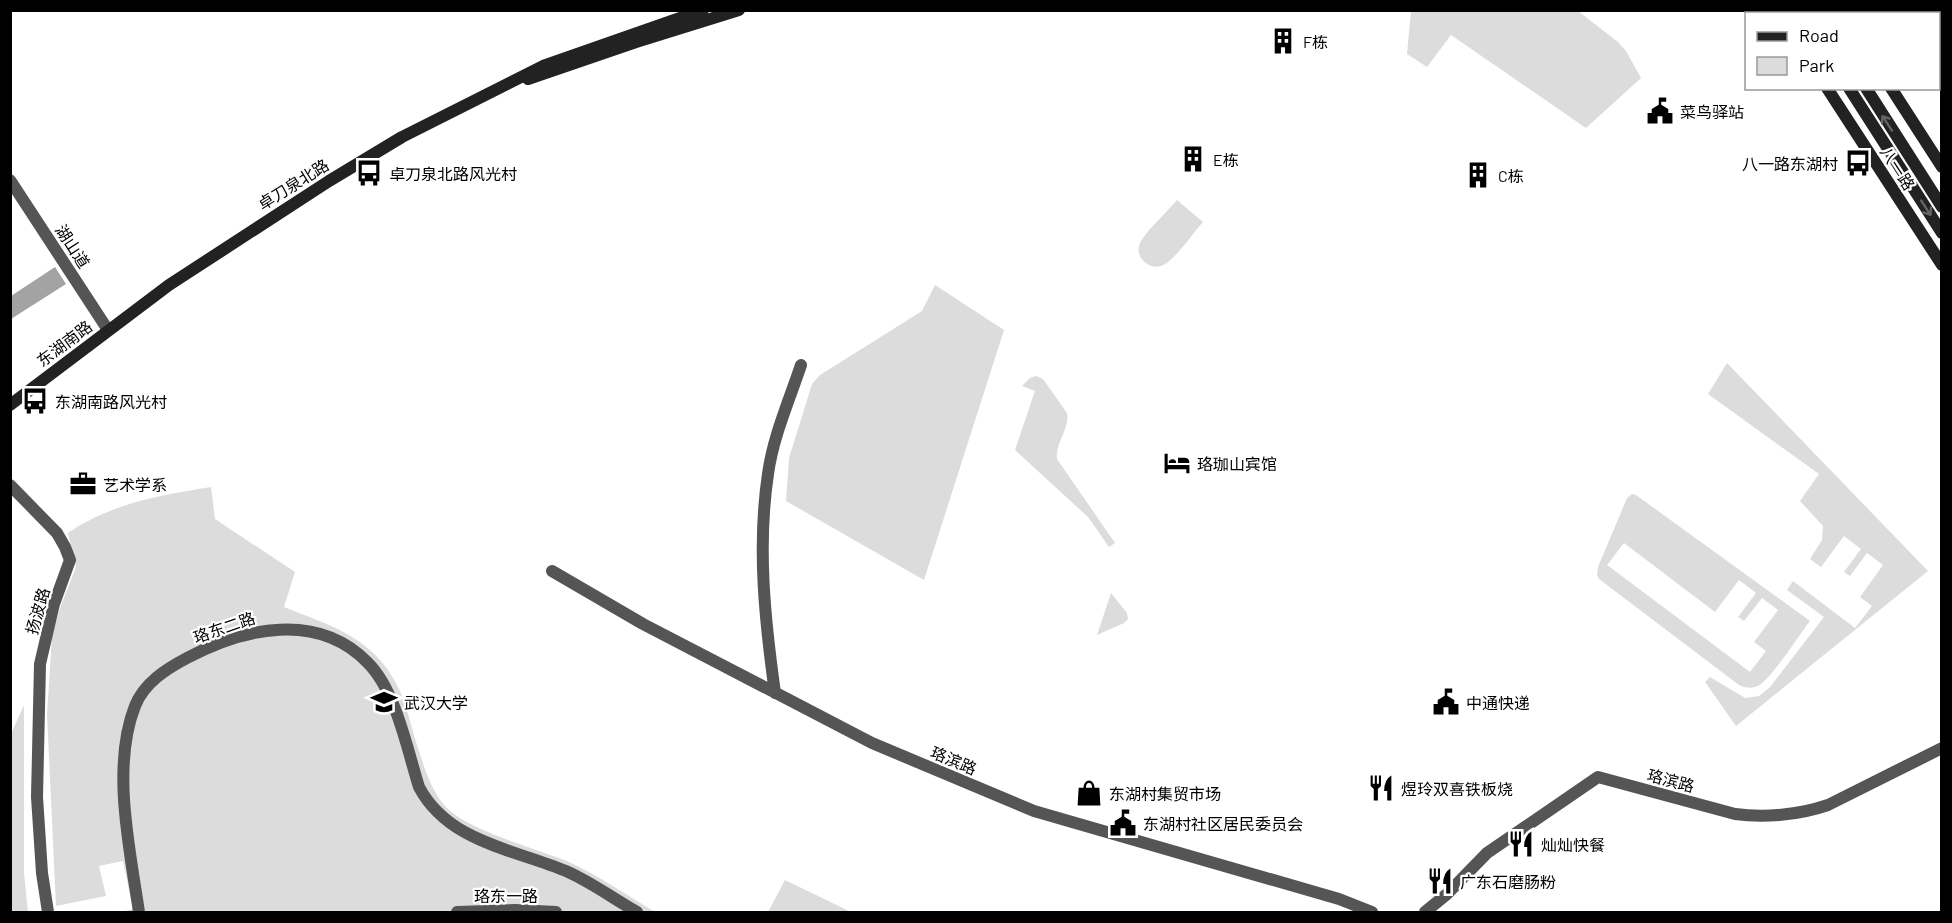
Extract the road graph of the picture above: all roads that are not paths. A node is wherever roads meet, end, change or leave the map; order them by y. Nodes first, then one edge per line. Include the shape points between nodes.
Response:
1 (703, 10) edge
2 (739, 10) edge
3 (506, 86) junction
4 (1828, 90) edge
5 (1850, 90) edge
6 (1867, 90) edge
7 (1892, 90) edge
8 (1941, 167) edge
9 (10, 180) edge
10 (1941, 207) edge
11 (1941, 233) edge
12 (1941, 265) edge
13 (108, 330) junction
14 (801, 365) dead end
15 (10, 405) edge
16 (10, 485) edge
17 (552, 571) dead end
18 (775, 693) junction
19 (1941, 748) edge
20 (48, 912) edge
21 (139, 912) edge
22 (457, 912) edge
23 (556, 912) edge
24 (637, 912) edge
25 (1372, 912) edge
26 (1425, 912) edge

1 - 3 street, 卓刀泉北路 via 576,53
2 - 3 street, 卓刀泉北路
3 - 13 street, 卓刀泉北路 via 402,137 329,181 168,285
4 - 12 street, 八一路
5 -> 11 street, 八一路
10 -> 6 street, 八一路
7 - 8 street
9 - 13 street, 湖山道
13 - 15 street, 东湖南路
14 - 18 street via 768,475 763,583
16 - 20 street, 扬波路 via 57,533 70,560 54,604 40,664 37,796
17 - 18 street, 珞滨路
18 - 25 street, 珞滨路 via 872,743 1034,811 1339,899
19 - 26 street, 珞滨路 via 1828,805 1784,814 1734,814 1598,777 1487,853
21 - 24 street, 珞东二路 via 124,809 126,749 135,707 149,685 179,663 216,644 272,629 293,629 331,639 355,651 371,666 390,696 419,787 439,816 477,840 567,872
22 - 23 street, 珞东一路

